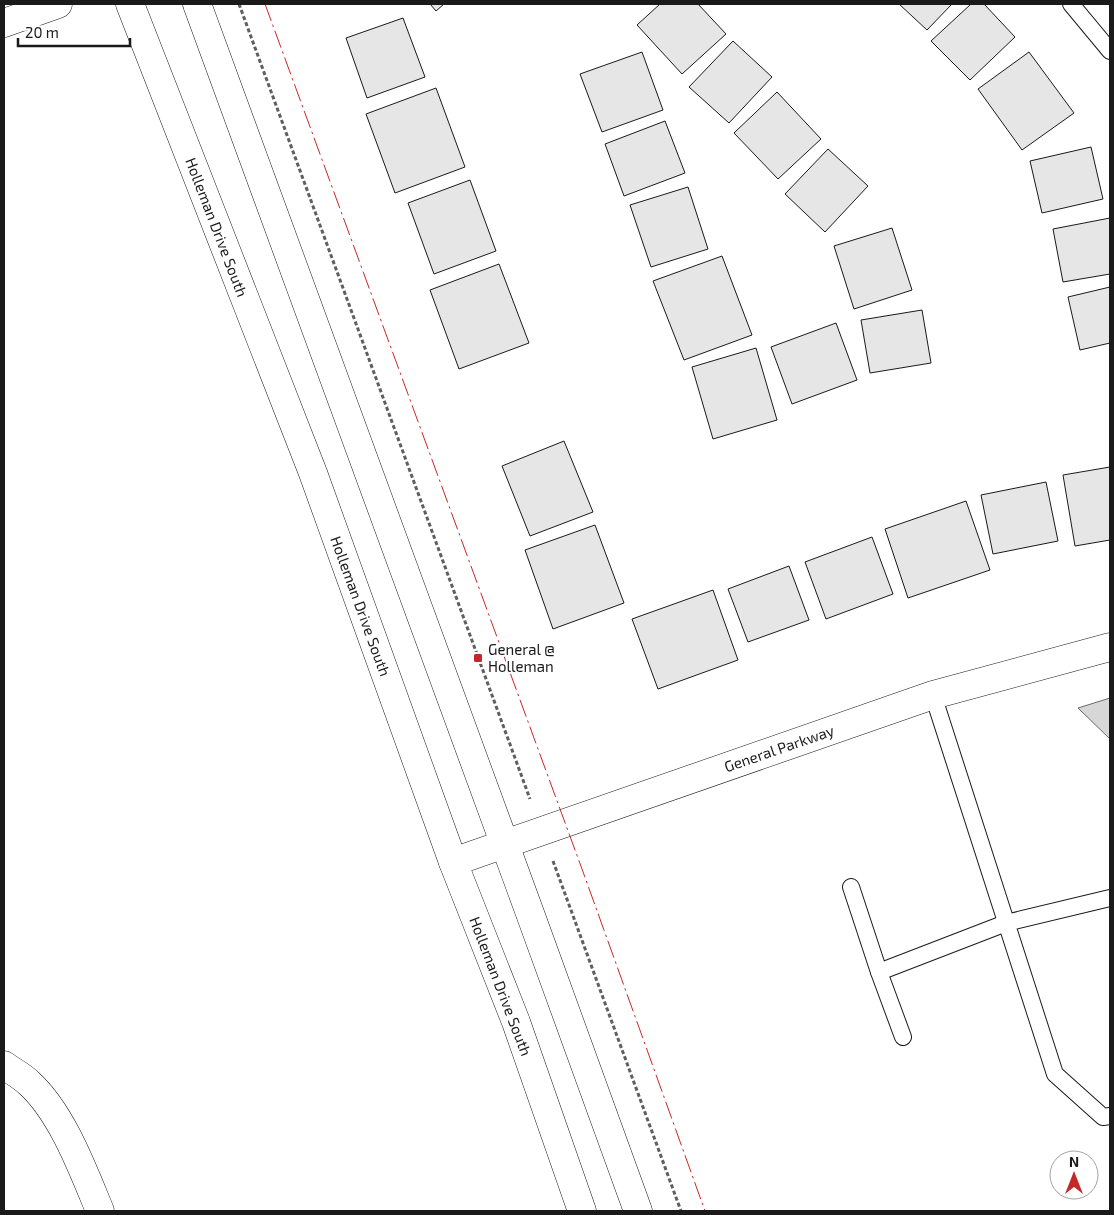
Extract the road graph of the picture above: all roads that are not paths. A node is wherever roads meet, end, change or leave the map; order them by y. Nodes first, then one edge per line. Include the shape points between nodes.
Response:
1 (58, 4) edge
2 (130, 4) edge
3 (197, 4) edge
4 (1071, 4) edge
5 (4, 23) edge
6 (1110, 51) edge
7 (1110, 647) edge
8 (933, 695) junction
9 (506, 842) junction
10 (453, 862) junction
11 (851, 887) dead end
12 (1110, 898) edge
13 (1006, 923) junction
14 (879, 972) junction
15 (903, 1037) dead end
16 (4, 1065) edge
17 (1110, 1116) edge
18 (100, 1211) edge
19 (582, 1211) edge
20 (638, 1211) edge

1 - 5 street
2 - 10 street, Holleman Drive South via 313,473
3 - 9 street via 361,458
4 - 6 lane
7 - 8 street, General Parkway
8 - 9 street, General Parkway
8 - 13 lane
9 - 10 street, General Parkway
9 - 20 street
10 - 19 street, Holleman Drive South via 516,1022
11 - 14 lane
12 - 13 lane
13 - 14 lane
13 - 17 lane via 1055,1074 1102,1117
14 - 15 lane
16 - 18 street via 29,1083 53,1112

